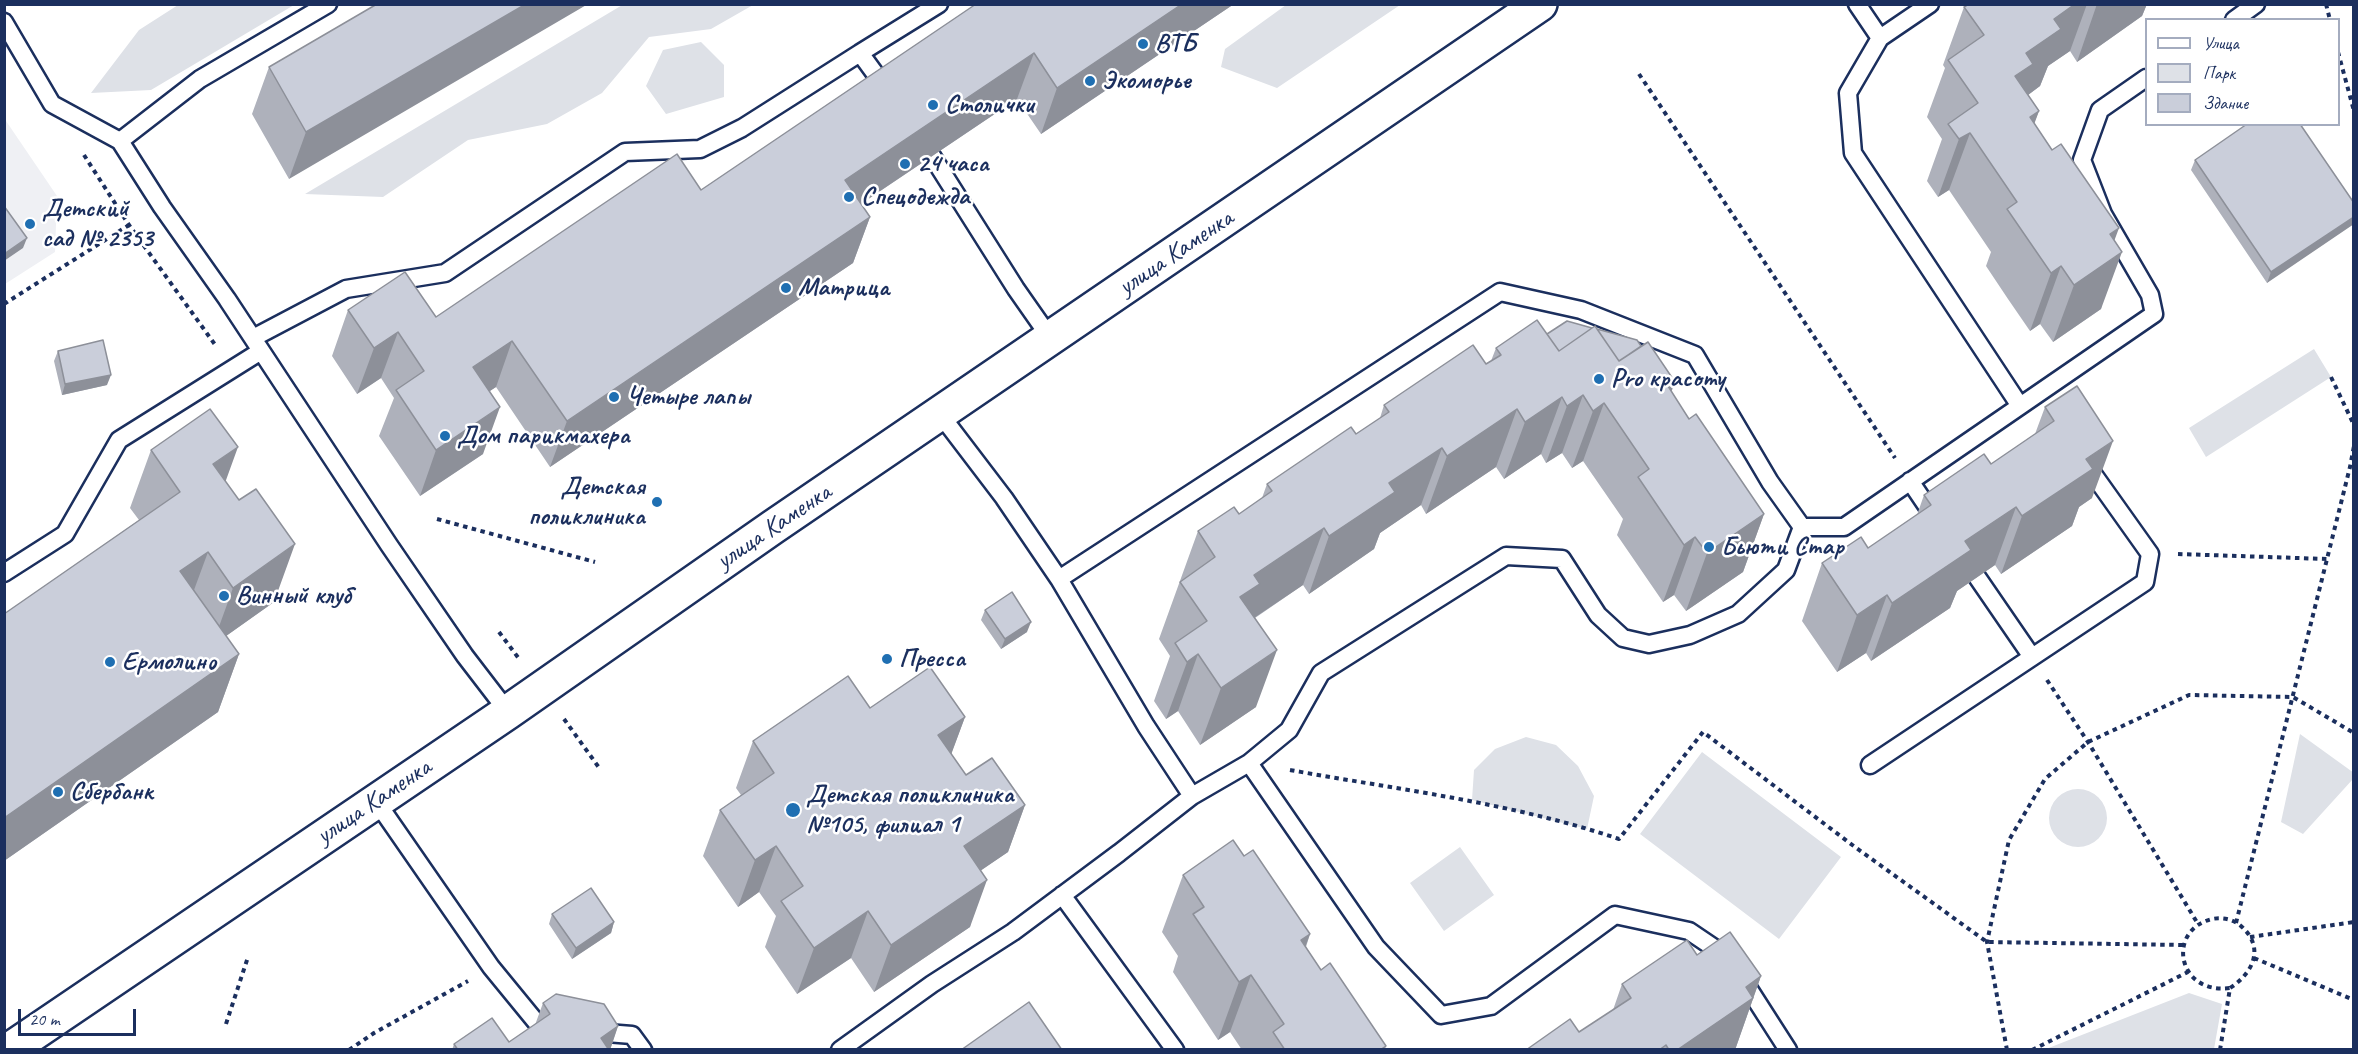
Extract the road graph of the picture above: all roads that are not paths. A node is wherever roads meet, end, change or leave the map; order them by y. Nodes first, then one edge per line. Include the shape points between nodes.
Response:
1 (328, 4) edge
2 (939, 4) edge
3 (1540, 4) edge
4 (1857, 4) edge
5 (1930, 4) edge
6 (2256, 4) edge
7 (2237, 18) edge
8 (4, 22) edge
9 (1880, 38) junction
10 (860, 53) junction
11 (2145, 79) edge
12 (891, 96) edge
13 (120, 141) junction
14 (932, 156) edge
15 (1051, 339) junction
16 (257, 344) junction
17 (2020, 405) junction
18 (940, 414) junction
19 (2077, 450) edge
20 (1910, 481) junction
21 (1802, 527) junction
22 (1944, 530) edge
23 (1958, 550) edge
24 (4, 573) edge
25 (1059, 579) junction
26 (2032, 657) junction
27 (508, 712) junction
28 (1249, 763) junction
29 (1870, 765) dead end
30 (1191, 796) junction
31 (376, 801) junction
32 (1062, 894) junction
33 (9, 1050) edge
34 (643, 1050) edge
35 (840, 1050) edge
36 (1174, 1050) edge
37 (1788, 1050) edge

1 - 13 lane via 200,79
2 - 10 lane
3 - 15 main road, улица Каменка
4 - 9 lane
5 - 9 lane
6 - 7 lane
8 - 13 lane via 52,104
9 - 17 lane via 1848,93 1853,153
10 - 12 lane
10 - 16 lane via 742,128 700,148 625,153 445,273 346,289
11 - 17 lane via 2100,110 2082,160 2103,214 2150,295 2154,314 2041,399
13 - 16 lane
14 - 15 lane
15 - 18 main road, улица Каменка
16 - 24 lane via 232,369 119,440 65,534
16 - 27 lane via 395,555
17 - 20 lane
18 - 25 lane
18 - 27 main road, улица Каменка
19 - 26 lane via 2150,554 2145,582
20 - 21 lane via 1844,527
20 - 22 lane
21 - 25 lane via 1770,482 1695,355 1581,310 1500,292
21 - 28 lane via 1786,570 1738,614 1690,635 1649,644 1623,638 1598,615 1562,559 1506,556 1321,672 1289,730
23 - 26 lane
25 - 30 lane
26 - 29 lane
27 - 31 main road, улица Каменка
28 - 30 lane
28 - 37 lane via 1376,947 1440,1015 1491,1006 1615,915 1689,931 1729,958
30 - 32 lane
31 - 33 main road, улица Каменка
31 - 34 lane via 492,967 541,1028 632,1035
32 - 35 lane
32 - 36 lane

